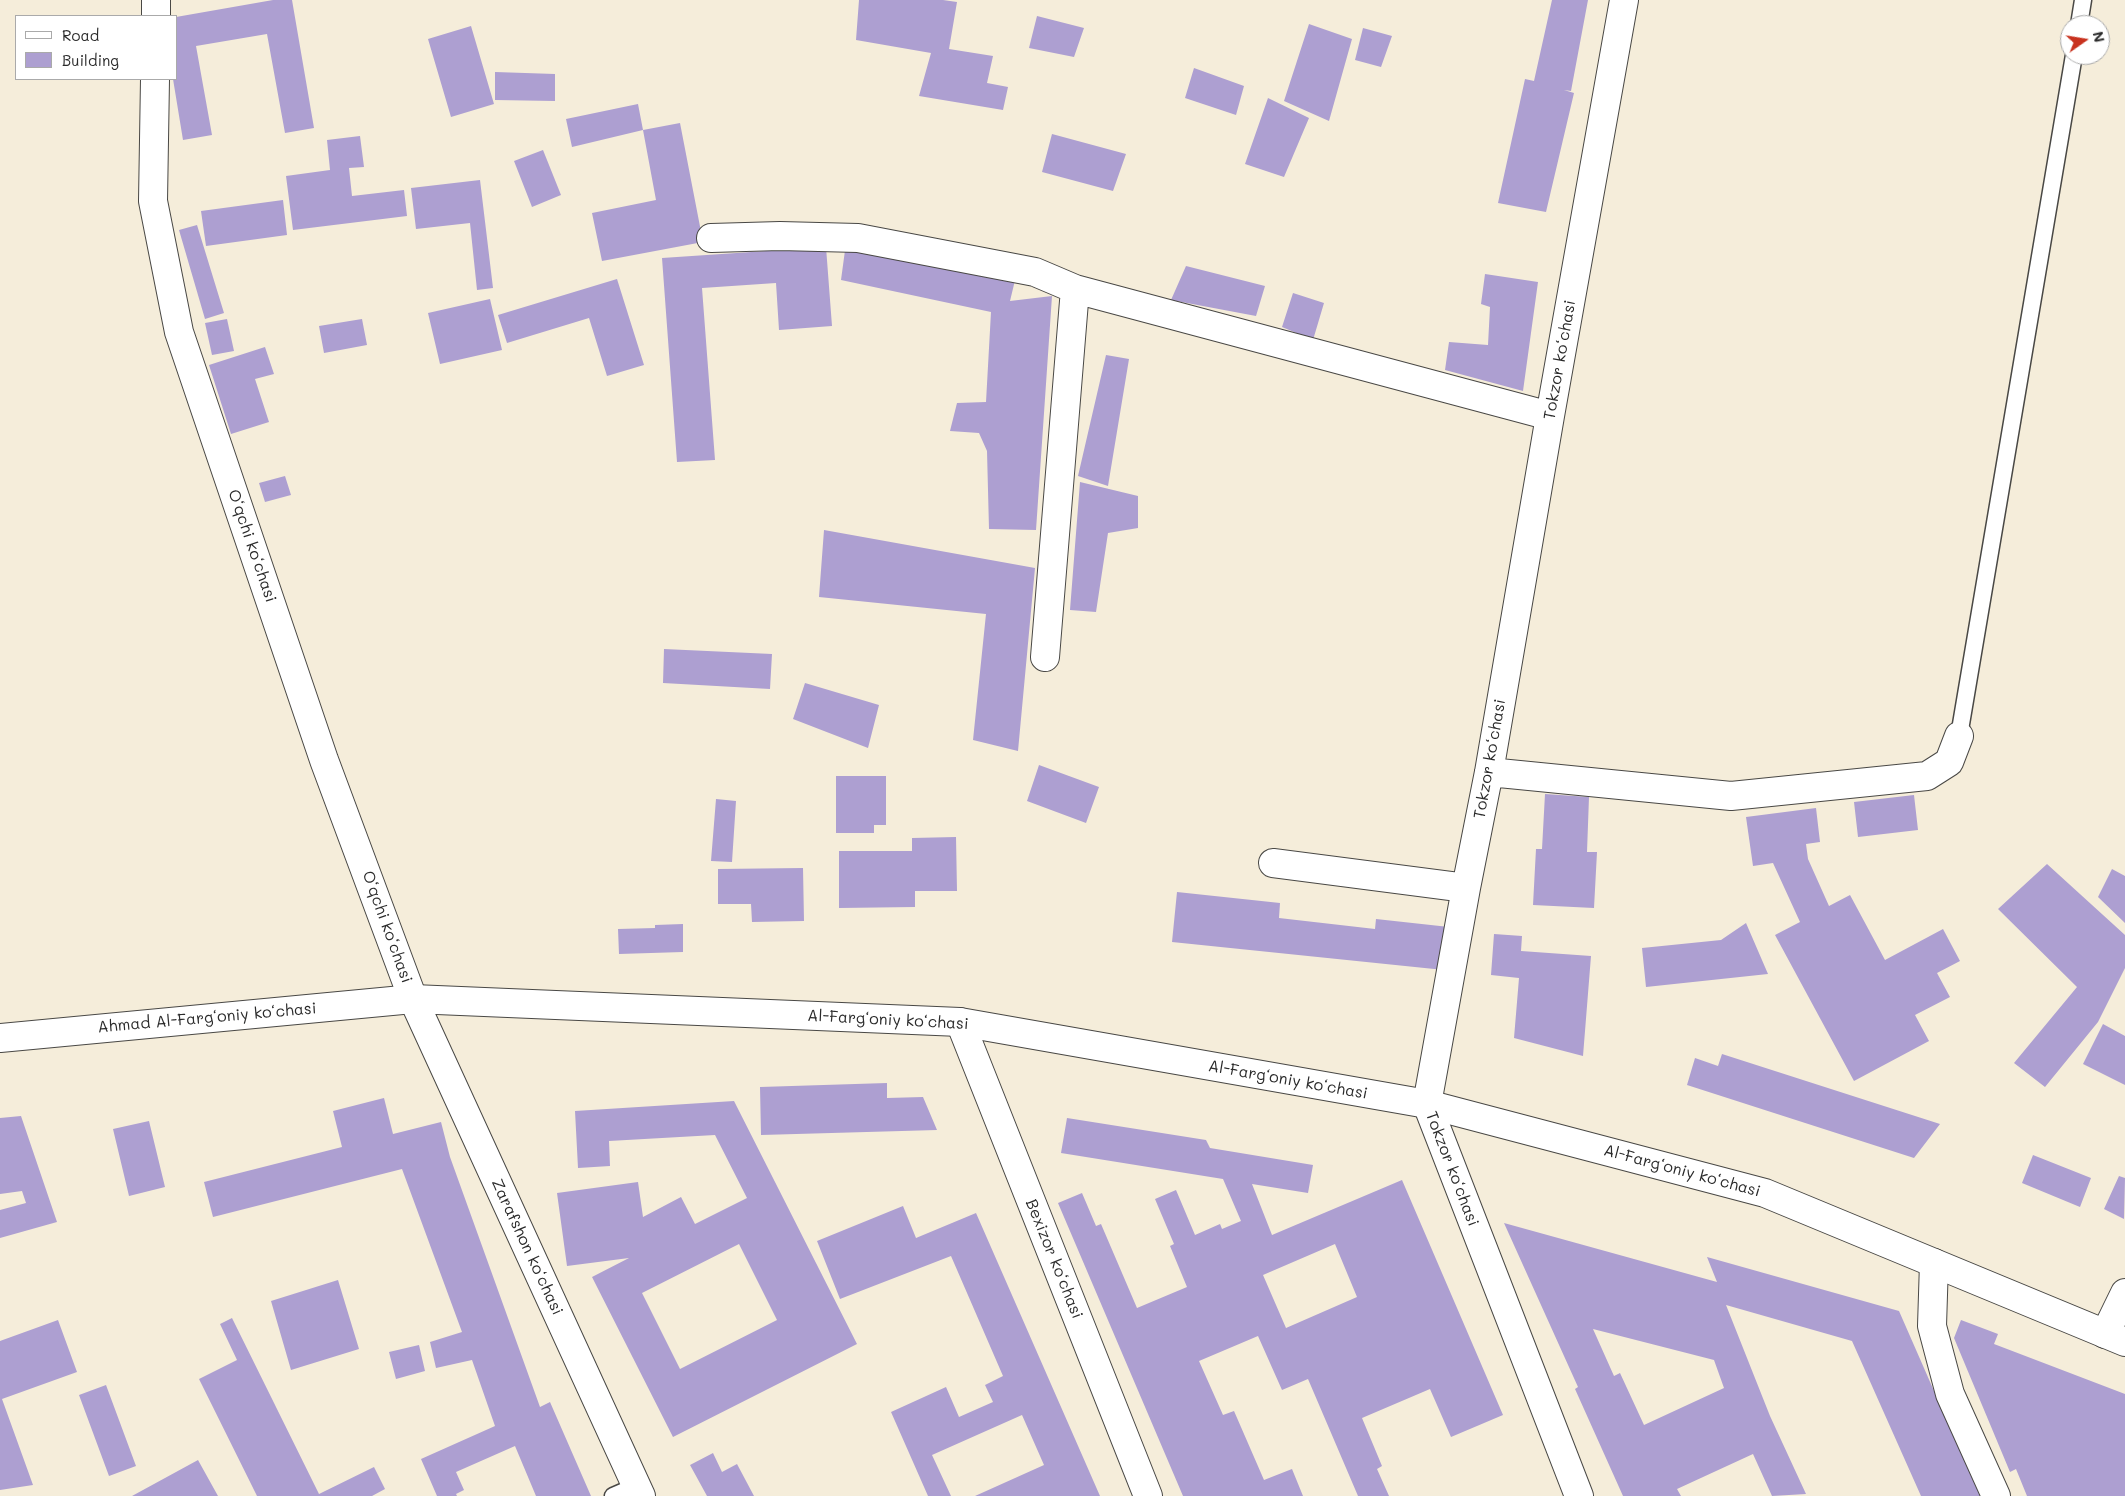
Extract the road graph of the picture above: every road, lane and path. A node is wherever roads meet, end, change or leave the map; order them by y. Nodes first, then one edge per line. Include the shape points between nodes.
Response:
1 (156, 0) edge
2 (1624, 0) edge
3 (2084, 0) edge
4 (156, 15) edge
5 (2081, 15) edge
6 (2072, 65) edge
7 (155, 80) edge
8 (711, 238) dead end
9 (1075, 288) junction
10 (1550, 416) junction
11 (1045, 657) dead end
12 (1959, 736) joint
13 (1489, 772) junction
14 (1273, 864) dead end
15 (1466, 888) junction
16 (413, 999) junction
17 (960, 1022) junction
18 (0, 1038) edge
19 (1427, 1104) junction
20 (1934, 1263) junction
21 (2125, 1293) edge
22 (2115, 1338) edge
23 (630, 1493) edge
24 (1148, 1496) edge
25 (1580, 1496) edge
26 (1996, 1496) edge

1 - 4 street
2 - 10 street, Tokzor koʻchasi
3 - 5 lane
6 - 12 lane
7 - 16 street, Oʻqchi koʻchasi via 153,200 179,332 324,760
8 - 9 street via 858,238 1035,272
9 - 10 street
9 - 11 street
10 - 13 street, Tokzor koʻchasi
12 - 13 street via 1949,762 1927,776 1731,796
13 - 15 street, Tokzor koʻchasi
14 - 15 street
15 - 19 street, Tokzor koʻchasi
16 - 17 street, Al-Fargʻoniy koʻchasi
16 - 18 street, Ahmad Al-Fargʻoniy koʻchasi
16 - 23 street, Zarafshon koʻchasi
17 - 19 street, Al-Fargʻoniy koʻchasi
17 - 24 street, Bexizor koʻchasi
19 - 20 street, Al-Fargʻoniy koʻchasi via 1765,1193
19 - 25 street, Tokzor koʻchasi
20 - 22 street, Al-Fargʻoniy koʻchasi
20 - 26 street via 1934,1336 1950,1394
21 - 22 street

